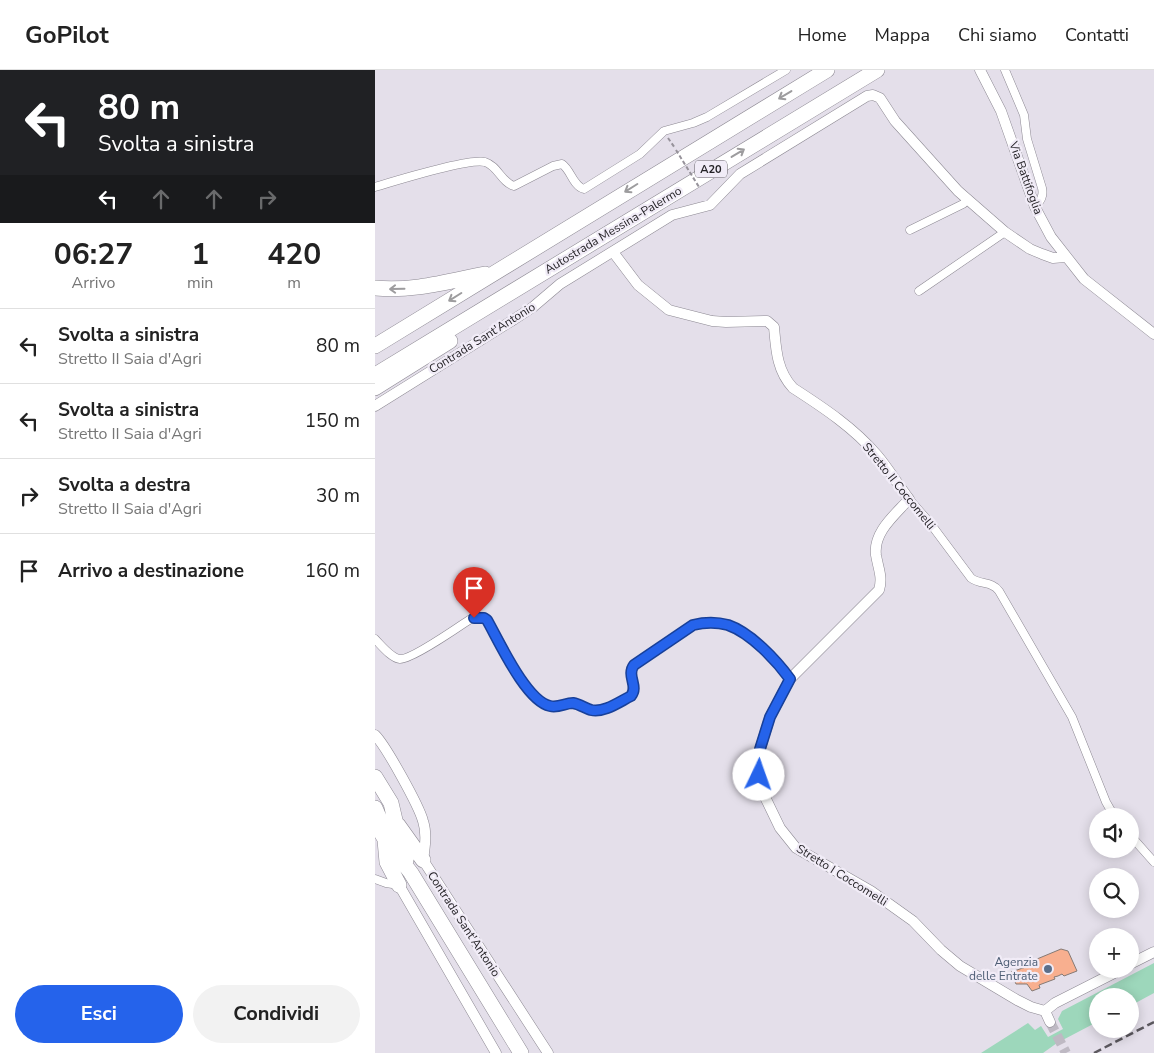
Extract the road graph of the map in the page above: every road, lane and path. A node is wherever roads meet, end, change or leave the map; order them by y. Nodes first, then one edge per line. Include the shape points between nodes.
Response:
1 (785, 70) edge
2 (827, 70) edge
3 (877, 70) edge
4 (980, 70) edge
5 (1005, 70) edge
6 (664, 131) junction
7 (375, 187) edge
8 (968, 200) junction
9 (710, 205) junction
10 (1035, 207) junction
11 (910, 230) dead end
12 (1005, 232) junction
13 (613, 252) junction
14 (1065, 257) junction
15 (547, 270) junction
16 (496, 271) junction
17 (375, 288) edge
18 (919, 291) dead end
19 (1154, 334) edge
20 (375, 346) edge
21 (375, 375) edge
22 (375, 388) edge
23 (375, 406) edge
24 (909, 499) junction
25 (375, 639) edge
26 (790, 679) junction
27 (375, 735) edge
28 (375, 777) edge
29 (375, 792) edge
30 (375, 808) edge
31 (1109, 808) edge
32 (375, 823) edge
33 (396, 823) junction
34 (378, 836) edge
35 (1139, 845) edge
36 (423, 860) junction
37 (1154, 862) edge
38 (411, 873) junction
39 (375, 879) edge
40 (399, 885) junction
41 (1154, 952) edge
42 (1139, 960) edge
43 (1104, 978) edge
44 (1045, 1011) junction
45 (1051, 1022) tunnel mouth
46 (496, 1053) edge
47 (521, 1053) edge
48 (548, 1053) edge

1 - 6 street via 707,117
2 -> 16 highway, Autostrada Messina-Palermo / A20
15 -> 3 highway, Autostrada Messina-Palermo / A20
4 - 10 street, Via Battifoglia via 1001,111
5 - 10 street via 1023,115 1042,188 1043,194
6 - 7 street via 640,154 584,189 577,186 562,164 514,186 491,165 480,161
6 - 9 path, bridge
8 - 9 street via 895,121 880,98 873,95 740,174
8 - 11 street
8 - 12 street
9 - 13 street, Contrada Sant'Antonio via 672,215
10 - 14 street, Via Battifoglia
12 - 14 street via 1041,254
12 - 18 street
13 - 23 street, Contrada Sant'Antonio via 560,284 513,320
13 - 24 street, Stretto II Coccomelli via 638,285 669,310 712,321 770,322 774,327 780,367 788,383 826,410 877,454
14 - 19 street, Via Battifoglia via 1084,279
15 - 21 highway, Autostrada Messina-Palermo / A20
15 - 22 highway via 518,299
16 -> 17 highway via 421,287
16 -> 20 highway, Autostrada Messina-Palermo / A20
24 - 26 street, Stretto I Coccomelli via 879,535 875,546 881,582 879,590
24 - 31 street, Stretto II Coccomelli via 971,578 993,585 999,591 1072,717
25 - 26 street via 401,659 414,655 469,620 484,618 534,696 546,705 575,703 598,711 631,696 635,688 631,668 640,660 693,625 702,623 729,626 743,634 778,663
26 - 44 street, Stretto I Coccomelli via 770,717 760,749 759,775 764,795 780,828 796,848 871,891 913,922 960,966 1017,1000
27 - 36 street, Contrada Sant'Antonio via 421,814 425,829
28 - 33 highway via 391,803
29 - 33 highway
30 - 34 highway via 381,820
32 - 34 highway
33 - 36 highway
33 - 38 highway
34 - 38 highway
34 - 40 highway
35 - 37 street
36 - 48 street, Contrada Sant'Antonio
38 - 47 highway
39 - 40 street
40 - 46 street
41 - 42 street
43 - 44 street
44 - 45 street

